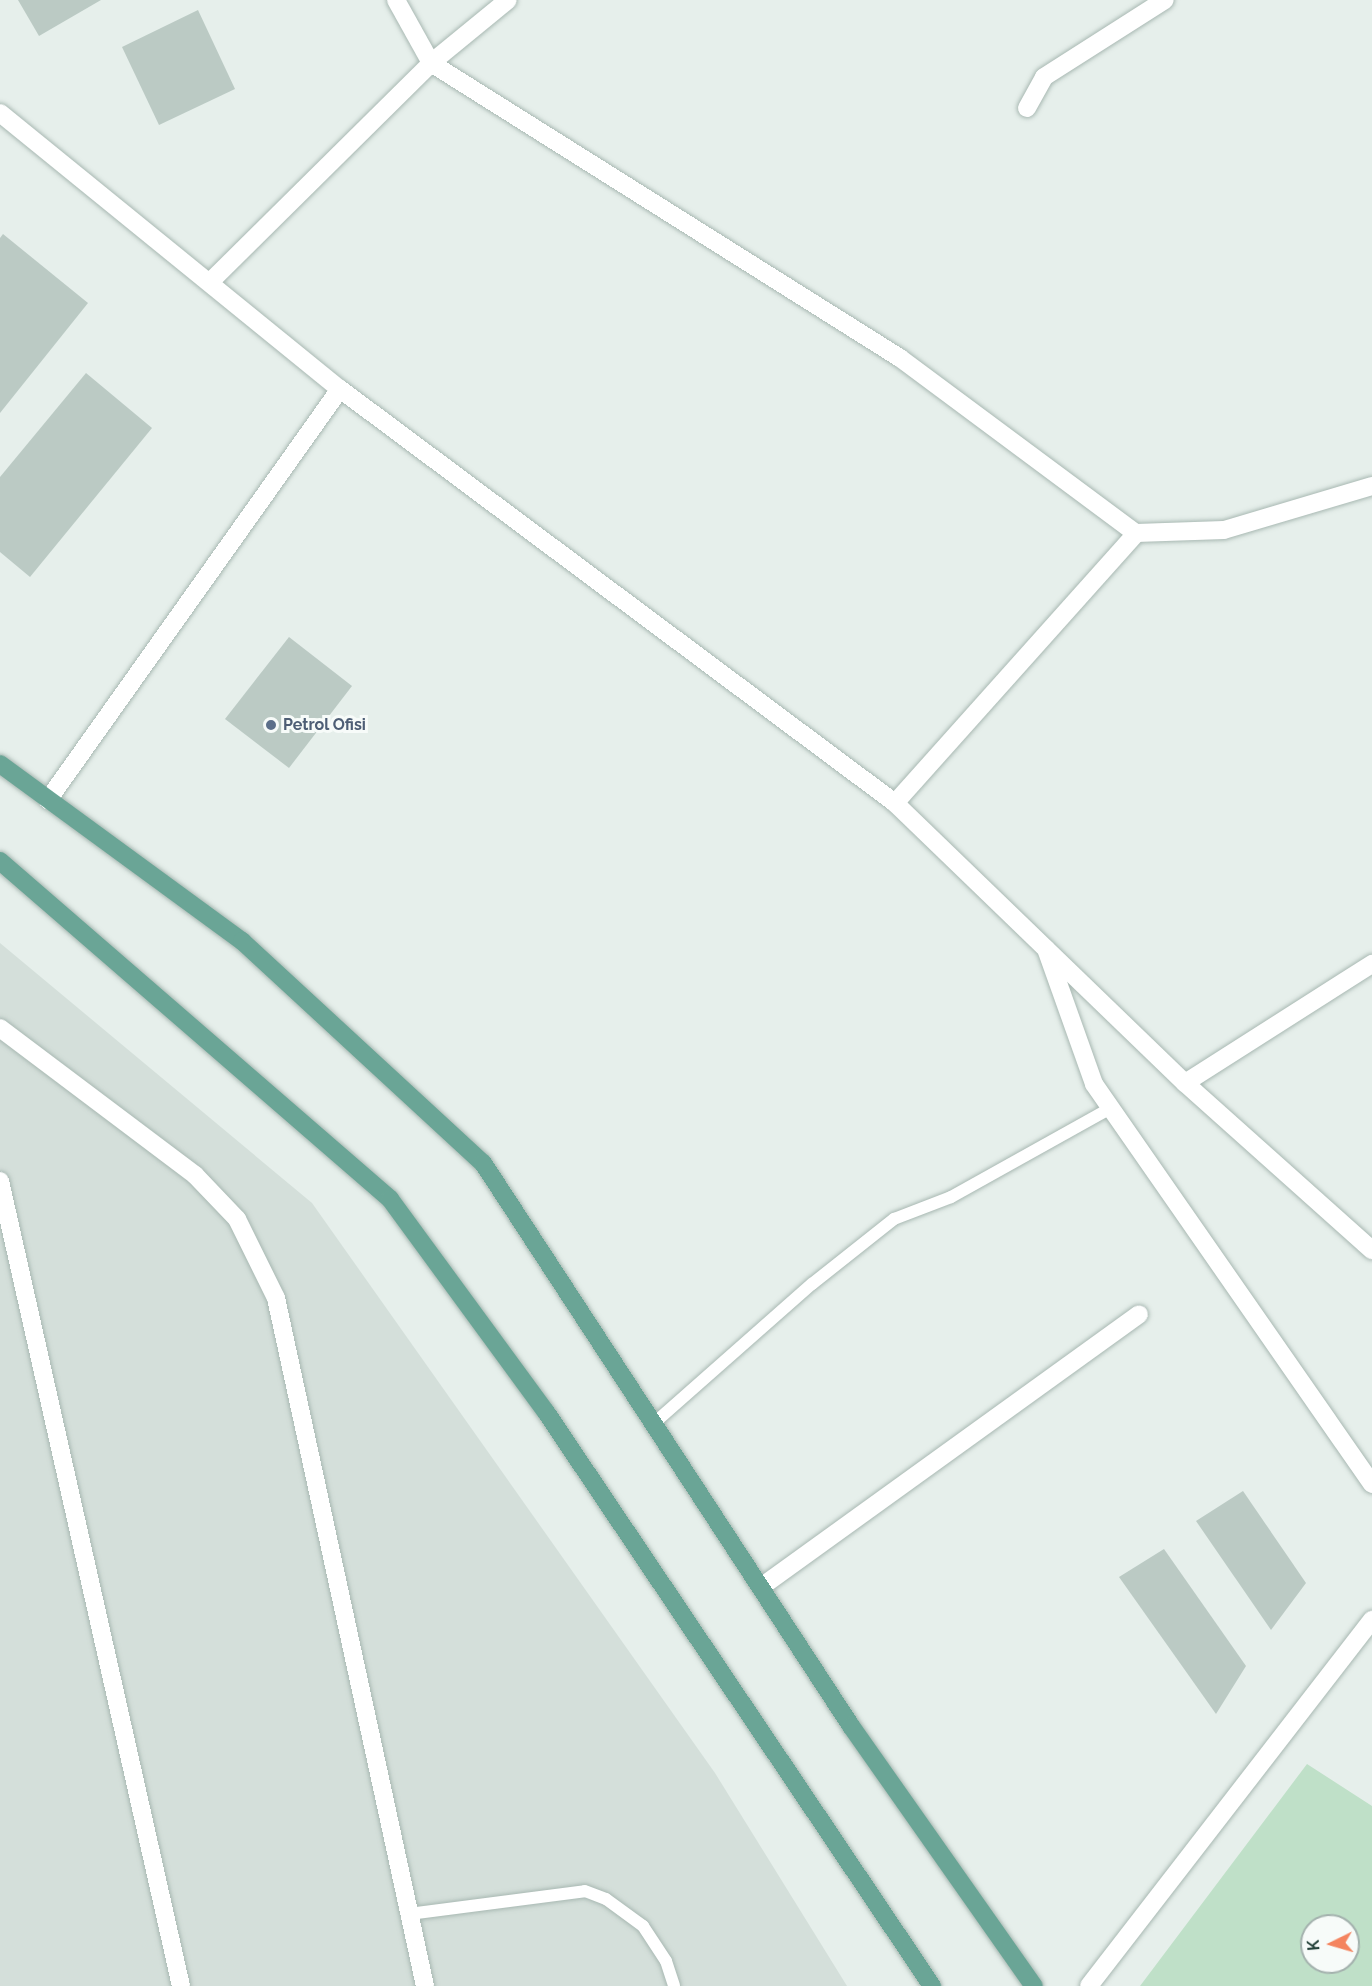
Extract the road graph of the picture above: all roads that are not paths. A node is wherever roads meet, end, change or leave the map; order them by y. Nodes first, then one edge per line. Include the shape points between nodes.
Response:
1 (396, 0) edge
2 (508, 0) edge
3 (1165, 0) edge
4 (431, 63) junction
5 (1027, 108) dead end
6 (0, 113) edge
7 (211, 280) junction
8 (340, 389) junction
9 (1372, 486) edge
10 (1136, 533) junction
11 (0, 765) edge
12 (48, 800) junction
13 (895, 803) junction
14 (0, 861) edge
15 (1046, 949) junction
16 (1372, 964) edge
17 (0, 1028) edge
18 (1185, 1083) junction
19 (1111, 1108) junction
20 (0, 1181) edge
21 (1372, 1250) edge
22 (1139, 1314) dead end
23 (653, 1424) junction
24 (1372, 1484) edge
25 (761, 1587) junction
26 (1372, 1620) edge
27 (409, 1914) junction
28 (181, 1986) edge
29 (425, 1986) edge
30 (674, 1986) edge
31 (932, 1986) edge
32 (1034, 1986) edge
33 (1089, 1986) edge

1 - 4 street
2 - 4 street
3 - 5 street via 1044,77
4 - 7 street
4 - 10 street via 900,358
6 - 7 street
7 - 8 street
8 - 12 street
8 - 13 street
9 - 10 street via 1224,530
10 - 13 street
11 - 12 main road
12 - 23 main road via 242,941 483,1163
13 - 15 street
14 - 31 main road via 390,1199 546,1412
15 - 18 street
15 - 19 street via 1094,1084
16 - 18 street
17 - 27 street via 195,1175 237,1220 276,1298
18 - 21 street
19 - 23 lane via 951,1197 894,1219 812,1284
19 - 24 street
20 - 28 street
22 - 25 street
23 - 25 main road
25 - 32 main road via 851,1726
26 - 33 street
27 - 29 street
27 - 30 lane via 585,1891 606,1899 643,1926 666,1961

